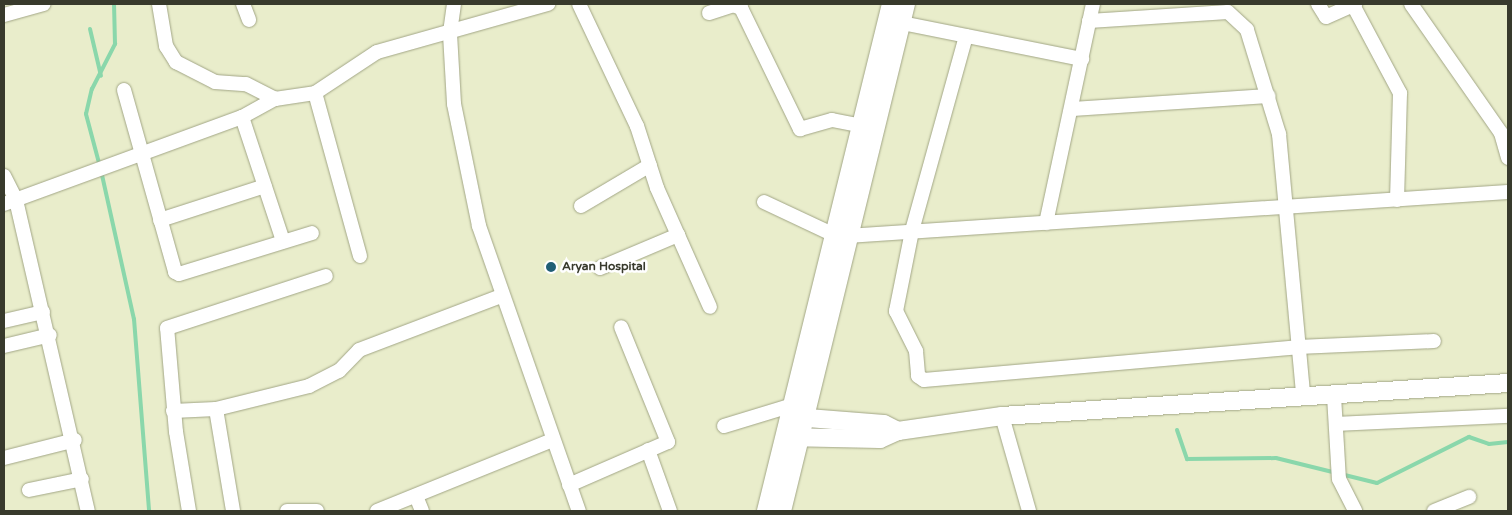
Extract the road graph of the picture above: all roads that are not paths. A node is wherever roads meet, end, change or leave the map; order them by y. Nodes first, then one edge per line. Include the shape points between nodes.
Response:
1 (44, 4) edge
2 (159, 4) edge
3 (244, 4) edge
4 (454, 4) edge
5 (548, 4) edge
6 (579, 4) edge
7 (906, 4) edge
8 (1093, 4) edge
9 (1318, 4) edge
10 (1354, 4) edge
11 (1410, 4) edge
12 (1228, 8) edge
13 (709, 13) dead end
14 (4, 14) edge
15 (893, 15) edge
16 (249, 20) dead end
17 (1090, 21) junction
18 (450, 28) junction
19 (966, 36) junction
20 (1082, 60) junction
21 (124, 90) dead end
22 (315, 93) junction
23 (1269, 96) junction
24 (275, 99) junction
25 (1072, 110) junction
26 (242, 117) junction
27 (866, 126) junction
28 (141, 154) junction
29 (1508, 158) edge
30 (650, 165) junction
31 (4, 176) edge
32 (264, 186) junction
33 (1508, 192) edge
34 (1397, 200) junction
35 (10, 202) edge
36 (764, 202) dead end
37 (581, 206) dead end
38 (1283, 207) junction
39 (160, 220) junction
40 (1046, 223) junction
41 (912, 232) junction
42 (312, 233) dead end
43 (678, 235) junction
44 (840, 235) junction
45 (283, 241) junction
46 (360, 256) dead end
47 (600, 268) dead end
48 (326, 276) dead end
49 (501, 296) junction
50 (710, 307) dead end
51 (43, 312) junction
52 (4, 321) edge
53 (621, 328) dead end
54 (50, 335) junction
55 (1434, 341) dead end
56 (4, 346) edge
57 (1298, 347) junction
58 (1508, 383) edge
59 (1304, 394) junction
60 (1334, 396) junction
61 (216, 409) junction
62 (173, 410) junction
63 (796, 413) junction
64 (1002, 416) junction
65 (1508, 416) edge
66 (1337, 424) junction
67 (724, 426) dead end
68 (898, 431) junction
69 (793, 438) junction
70 (75, 440) junction
71 (553, 440) junction
72 (648, 450) junction
73 (4, 458) edge
74 (82, 479) junction
75 (569, 485) junction
76 (29, 490) dead end
77 (416, 496) junction
78 (1469, 497) dead end
79 (1352, 510) edge
80 (88, 511) edge
81 (189, 511) edge
82 (232, 511) edge
83 (287, 511) edge
84 (317, 511) edge
85 (377, 511) edge
86 (422, 511) edge
87 (578, 511) edge
88 (670, 511) edge
89 (766, 511) edge
90 (782, 511) edge
91 (1029, 511) edge
92 (1434, 511) edge

1 - 14 street
2 - 24 street via 166,46 176,62 215,82 246,84
3 - 16 street
4 - 18 street
5 - 18 street via 480,26
6 - 30 street via 637,126
7 - 15 main road
8 - 17 street
9 - 10 street via 1326,17
10 - 34 street via 1400,93
11 - 29 street via 1501,133
12 - 17 street
12 - 23 street via 1247,30
13 - 27 street via 733,5 741,8 800,129 832,120
15 - 19 street
15 - 27 main road
17 - 20 street
18 - 22 street via 377,52
18 - 49 street via 454,104 479,226
19 - 20 street
19 - 41 street
20 - 25 street
21 - 28 street
22 - 24 street
22 - 46 street
23 - 25 street
23 - 38 street via 1279,134
24 - 26 street
25 - 40 street
26 - 28 street
26 - 32 street
27 - 44 main road
28 - 35 street
28 - 39 street
30 - 37 street
30 - 43 street
31 - 35 street
32 - 39 street
32 - 45 street
33 - 34 street
34 - 38 street
35 - 51 street
36 - 44 street
38 - 40 street
38 - 57 street
39 - 45 street via 170,267 179,274
40 - 41 street
41 - 44 street
41 - 57 street via 896,311 916,351 918,376 924,380
42 - 45 street
43 - 47 street
43 - 50 street
44 - 63 main road
48 - 62 street via 172,324 165,334
49 - 61 street via 359,350 339,371 309,386
49 - 71 street
51 - 52 street
51 - 54 street
53 - 72 street via 668,442
54 - 56 street
54 - 70 street
55 - 57 street
57 - 59 street
58 - 60 main road
59 - 60 main road
59 - 64 main road
60 - 66 street
61 - 62 street
61 - 82 street
62 - 81 street
63 - 67 street
63 - 68 main road via 884,424
63 - 69 main road
64 - 68 main road
64 - 91 street
65 - 66 street
66 - 79 street via 1340,473
68 - 69 main road via 880,439
69 - 89 main road
69 - 90 main road
70 - 73 street
70 - 74 street
71 - 75 street
71 - 77 street
72 - 75 street
72 - 88 street
74 - 76 street
74 - 80 street
75 - 87 street
77 - 85 street
77 - 86 street
78 - 92 street
83 - 84 street

